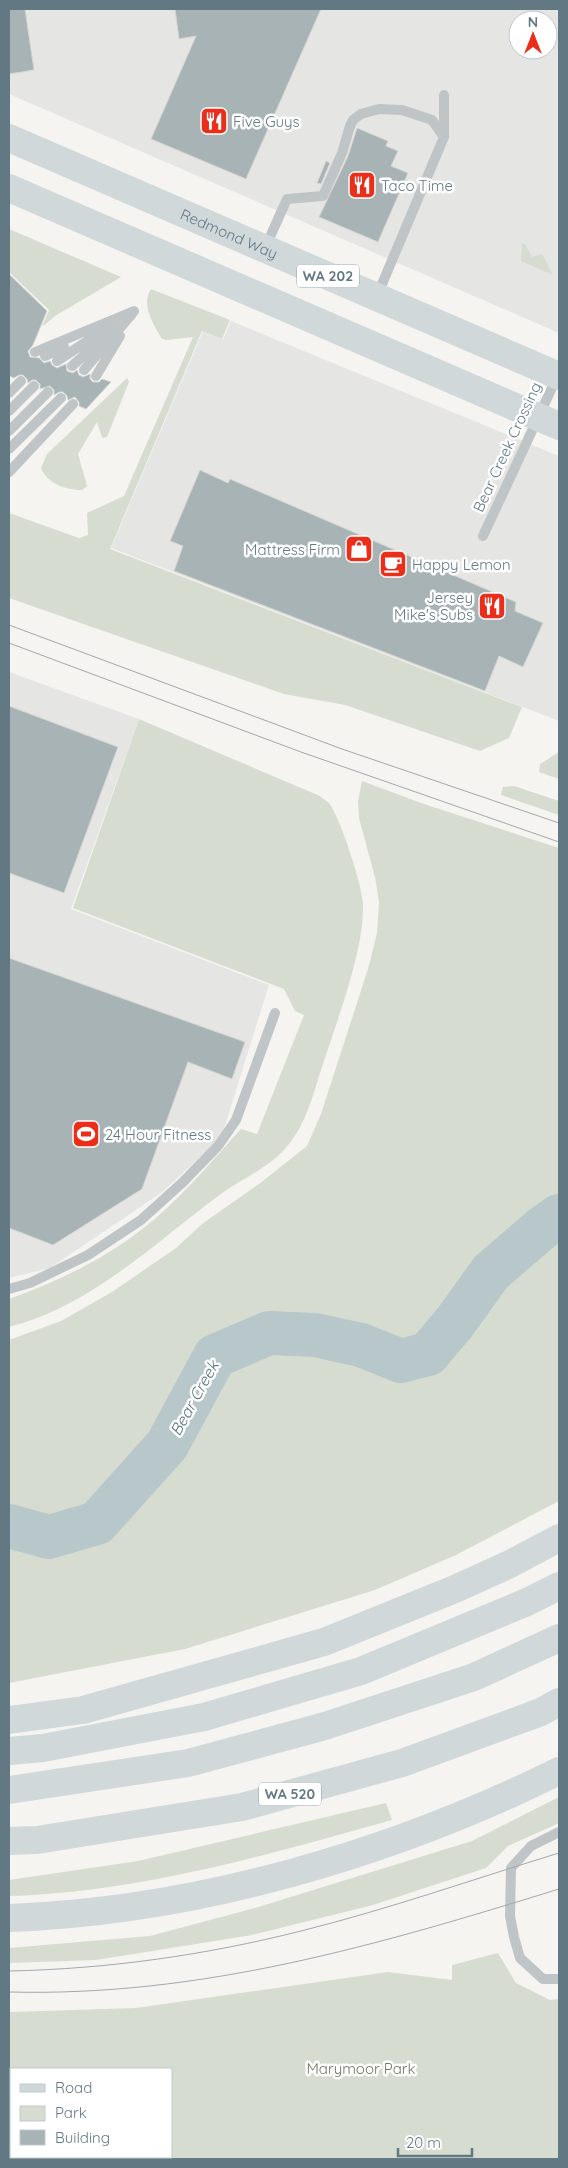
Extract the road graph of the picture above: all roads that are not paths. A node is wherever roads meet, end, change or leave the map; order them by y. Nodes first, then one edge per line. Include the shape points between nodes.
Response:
1 (444, 95) dead end
2 (444, 137) junction
3 (9, 138) edge
4 (9, 188) edge
5 (265, 249) junction
6 (376, 297) junction
7 (134, 311) junction
8 (40, 354) dead end
9 (57, 361) dead end
10 (72, 366) dead end
11 (84, 370) dead end
12 (559, 374) edge
13 (96, 376) dead end
14 (21, 381) dead end
15 (34, 386) dead end
16 (48, 392) dead end
17 (9, 393) edge
18 (61, 398) dead end
19 (73, 404) dead end
20 (9, 411) edge
21 (548, 422) edge
22 (9, 431) edge
23 (9, 449) edge
24 (9, 472) edge
25 (483, 536) dead end
26 (275, 1013) dead end
27 (9, 1289) edge
28 (559, 1538) edge
29 (559, 1586) edge
30 (559, 1638) edge
31 (559, 1702) edge
32 (9, 1720) edge
33 (9, 1751) edge
34 (559, 1771) edge
35 (9, 1790) edge
36 (559, 1832) edge
37 (9, 1842) edge
38 (9, 1918) edge
39 (559, 1979) edge

1 - 2 lane
2 - 5 lane via 432,120 402,110 379,109 361,114 350,126 323,196 287,199
2 - 6 lane
3 - 5 main road, Redmond Way / WA 202
4 - 21 main road
5 - 6 main road, Redmond Way / WA 202
6 - 12 main road, Redmond Way / WA 202
7 - 8 lane
7 - 9 lane
7 - 10 lane
7 - 11 lane
7 - 13 lane
12 - 21 lane, Bear Creek Crossing
14 - 17 lane
15 - 20 lane
16 - 22 lane
18 - 23 lane
19 - 24 lane
21 - 25 lane, Bear Creek Crossing
26 - 27 lane via 236,1120 218,1146 141,1220 88,1255 30,1283
28 - 32 main road via 455,1589 324,1642 83,1710
29 - 33 main road via 361,1670 204,1717 43,1748
30 - 35 main road via 474,1678 326,1726 188,1763
31 - 37 main road, WA 520 via 542,1712 402,1763 242,1807
34 - 38 main road via 439,1825 313,1867 158,1902
36 - 39 lane via 531,1846 511,1868 510,1916 520,1958 543,1979

